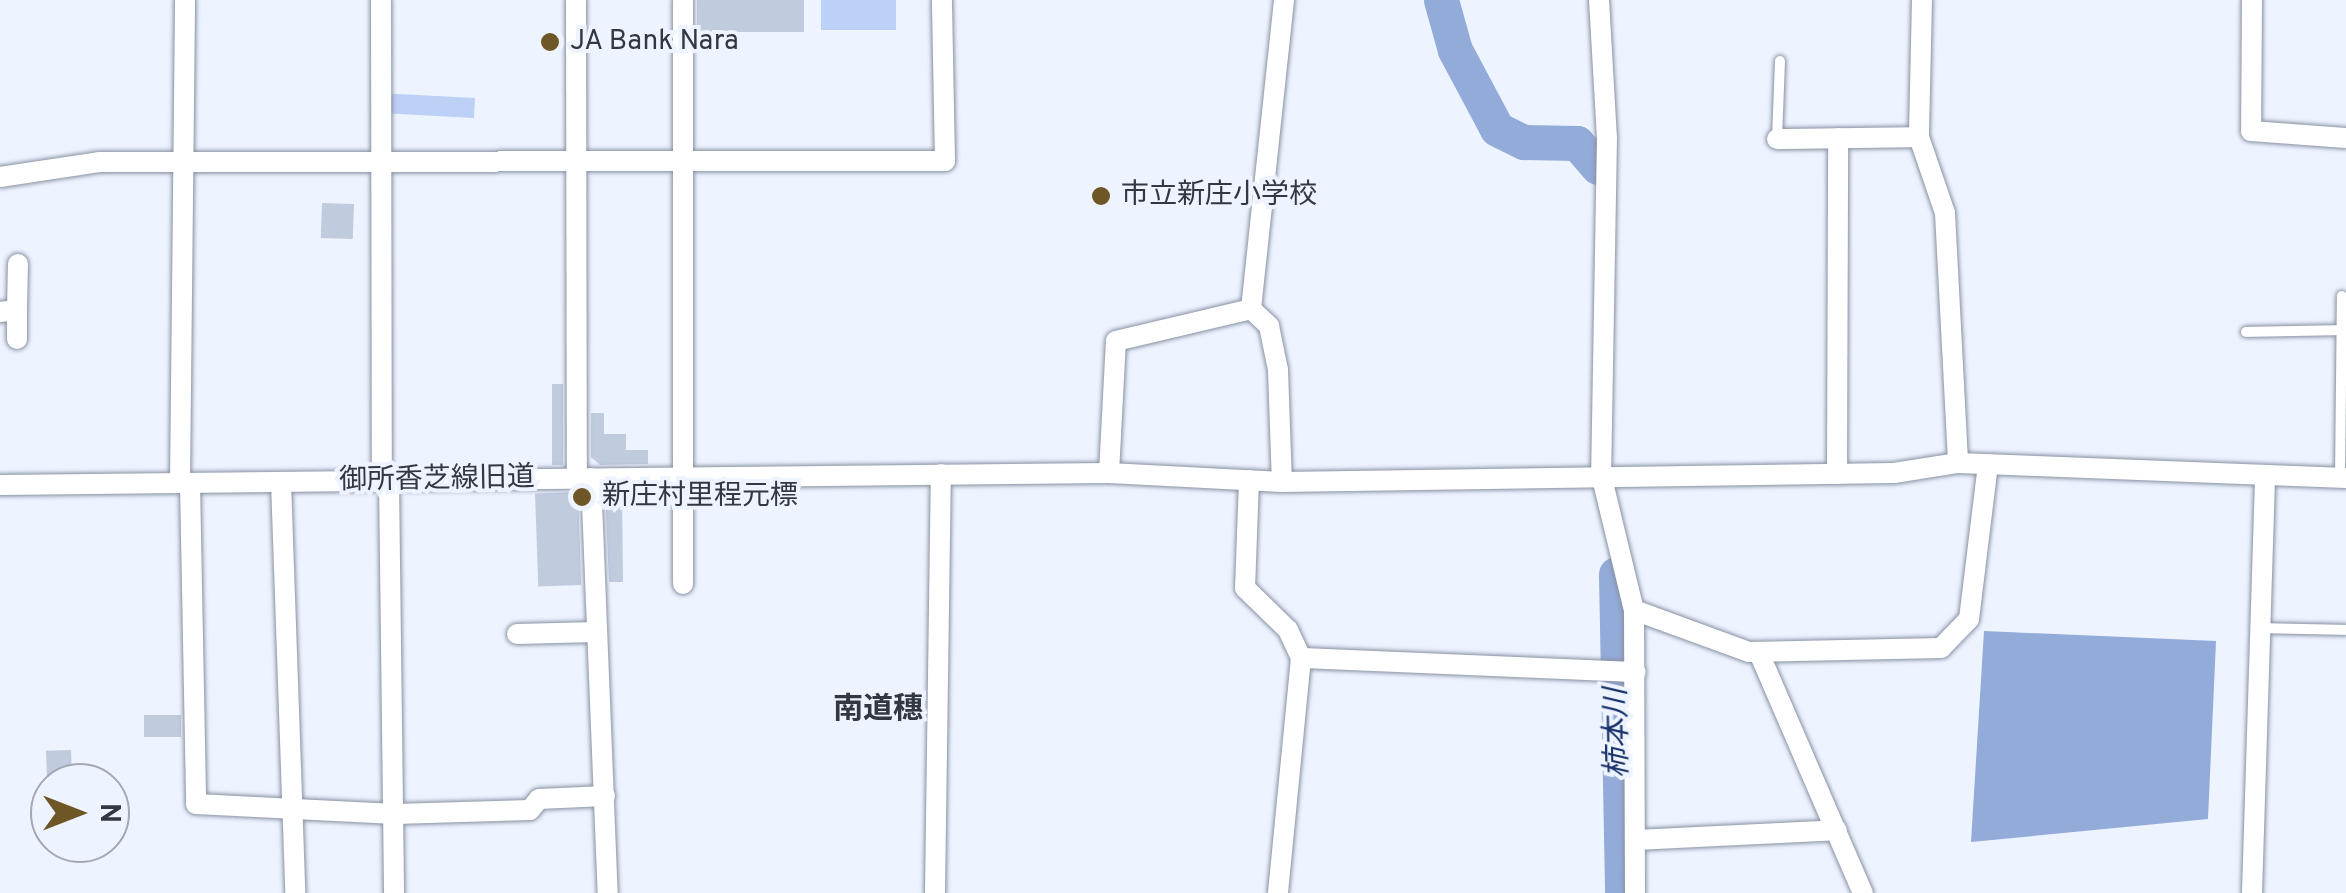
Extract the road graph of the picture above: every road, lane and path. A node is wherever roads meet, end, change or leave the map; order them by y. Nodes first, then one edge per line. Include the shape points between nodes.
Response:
1 (185, 0) edge
2 (382, 0) edge
3 (576, 0) edge
4 (682, 0) edge
5 (942, 0) edge
6 (1284, 0) edge
7 (1599, 0) edge
8 (1922, 0) edge
9 (2252, 0) edge
10 (1780, 61) dead end
11 (1919, 137) junction
12 (1838, 138) junction
13 (2346, 138) edge
14 (1778, 139) joint
15 (576, 161) junction
16 (681, 161) junction
17 (184, 162) junction
18 (381, 163) junction
19 (0, 177) edge
20 (18, 264) dead end
21 (2342, 296) dead end
22 (1251, 309) junction
23 (8, 311) edge
24 (2342, 330) junction
25 (2246, 332) dead end
26 (16, 339) dead end
27 (1958, 463) junction
28 (1988, 464) junction
29 (1109, 473) junction
30 (941, 474) junction
31 (1601, 474) junction
32 (1837, 474) junction
33 (684, 476) junction
34 (584, 478) junction
35 (2343, 478) edge
36 (386, 480) junction
37 (1249, 480) junction
38 (2265, 480) junction
39 (281, 482) junction
40 (1282, 482) junction
41 (185, 483) junction
42 (0, 485) edge
43 (683, 584) dead end
44 (1634, 610) junction
45 (2260, 628) junction
46 (2346, 630) edge
47 (596, 632) junction
48 (518, 634) dead end
49 (1758, 653) junction
50 (1301, 658) junction
51 (1624, 671) junction
52 (605, 796) junction
53 (297, 810) junction
54 (395, 814) junction
55 (1837, 830) junction
56 (1635, 840) junction
57 (296, 893) edge
58 (394, 893) edge
59 (608, 893) edge
60 (935, 893) edge
61 (1278, 893) edge
62 (1634, 893) edge
63 (1863, 893) edge
64 (2252, 893) edge

1 - 17 street
2 - 18 street
3 - 15 street
4 - 16 street
5 - 16 street via 945,161
6 - 22 street
7 - 31 street via 1607,137
8 - 11 street
9 - 13 street via 2250,131
10 - 14 lane
11 - 12 street
11 - 27 street via 1945,213
12 - 14 street
12 - 32 street
15 - 16 street
15 - 18 street
15 - 34 street
16 - 33 street
17 - 18 street
17 - 19 street
17 - 41 street
18 - 36 street
20 - 23 street
21 - 24 lane
22 - 29 street via 1116,341
22 - 40 street via 1269,326 1278,370
23 - 26 street
24 - 25 lane
24 - 35 lane
27 - 28 street, 御所香芝線旧道
27 - 32 street, 御所香芝線旧道
28 - 38 street, 御所香芝線旧道
28 - 49 street via 1969,620 1956,636 1924,650
29 - 30 street, 御所香芝線旧道
29 - 37 street, 御所香芝線旧道
30 - 33 street, 御所香芝線旧道
30 - 60 street
31 - 32 street, 御所香芝線旧道
31 - 40 street, 御所香芝線旧道
31 - 44 street
33 - 34 street, 御所香芝線旧道
33 - 43 street
34 - 36 street, 御所香芝線旧道
34 - 47 street
35 - 38 street, 御所香芝線旧道
36 - 39 street, 御所香芝線旧道
36 - 54 street
37 - 40 street, 御所香芝線旧道
37 - 50 street via 1244,588 1288,630
38 - 45 street
39 - 41 street, 御所香芝線旧道
39 - 53 street via 280,628
41 - 42 street, 御所香芝線旧道
41 - 53 street via 196,804
44 - 49 street
44 - 51 street
45 - 46 lane
45 - 64 street
47 - 48 street
47 - 52 street
49 - 55 street
50 - 51 street
50 - 61 street
51 - 56 street
52 - 54 street via 538,799 530,810
52 - 59 street
53 - 54 street
53 - 57 street
54 - 58 street
55 - 56 street
55 - 63 street
56 - 62 street

